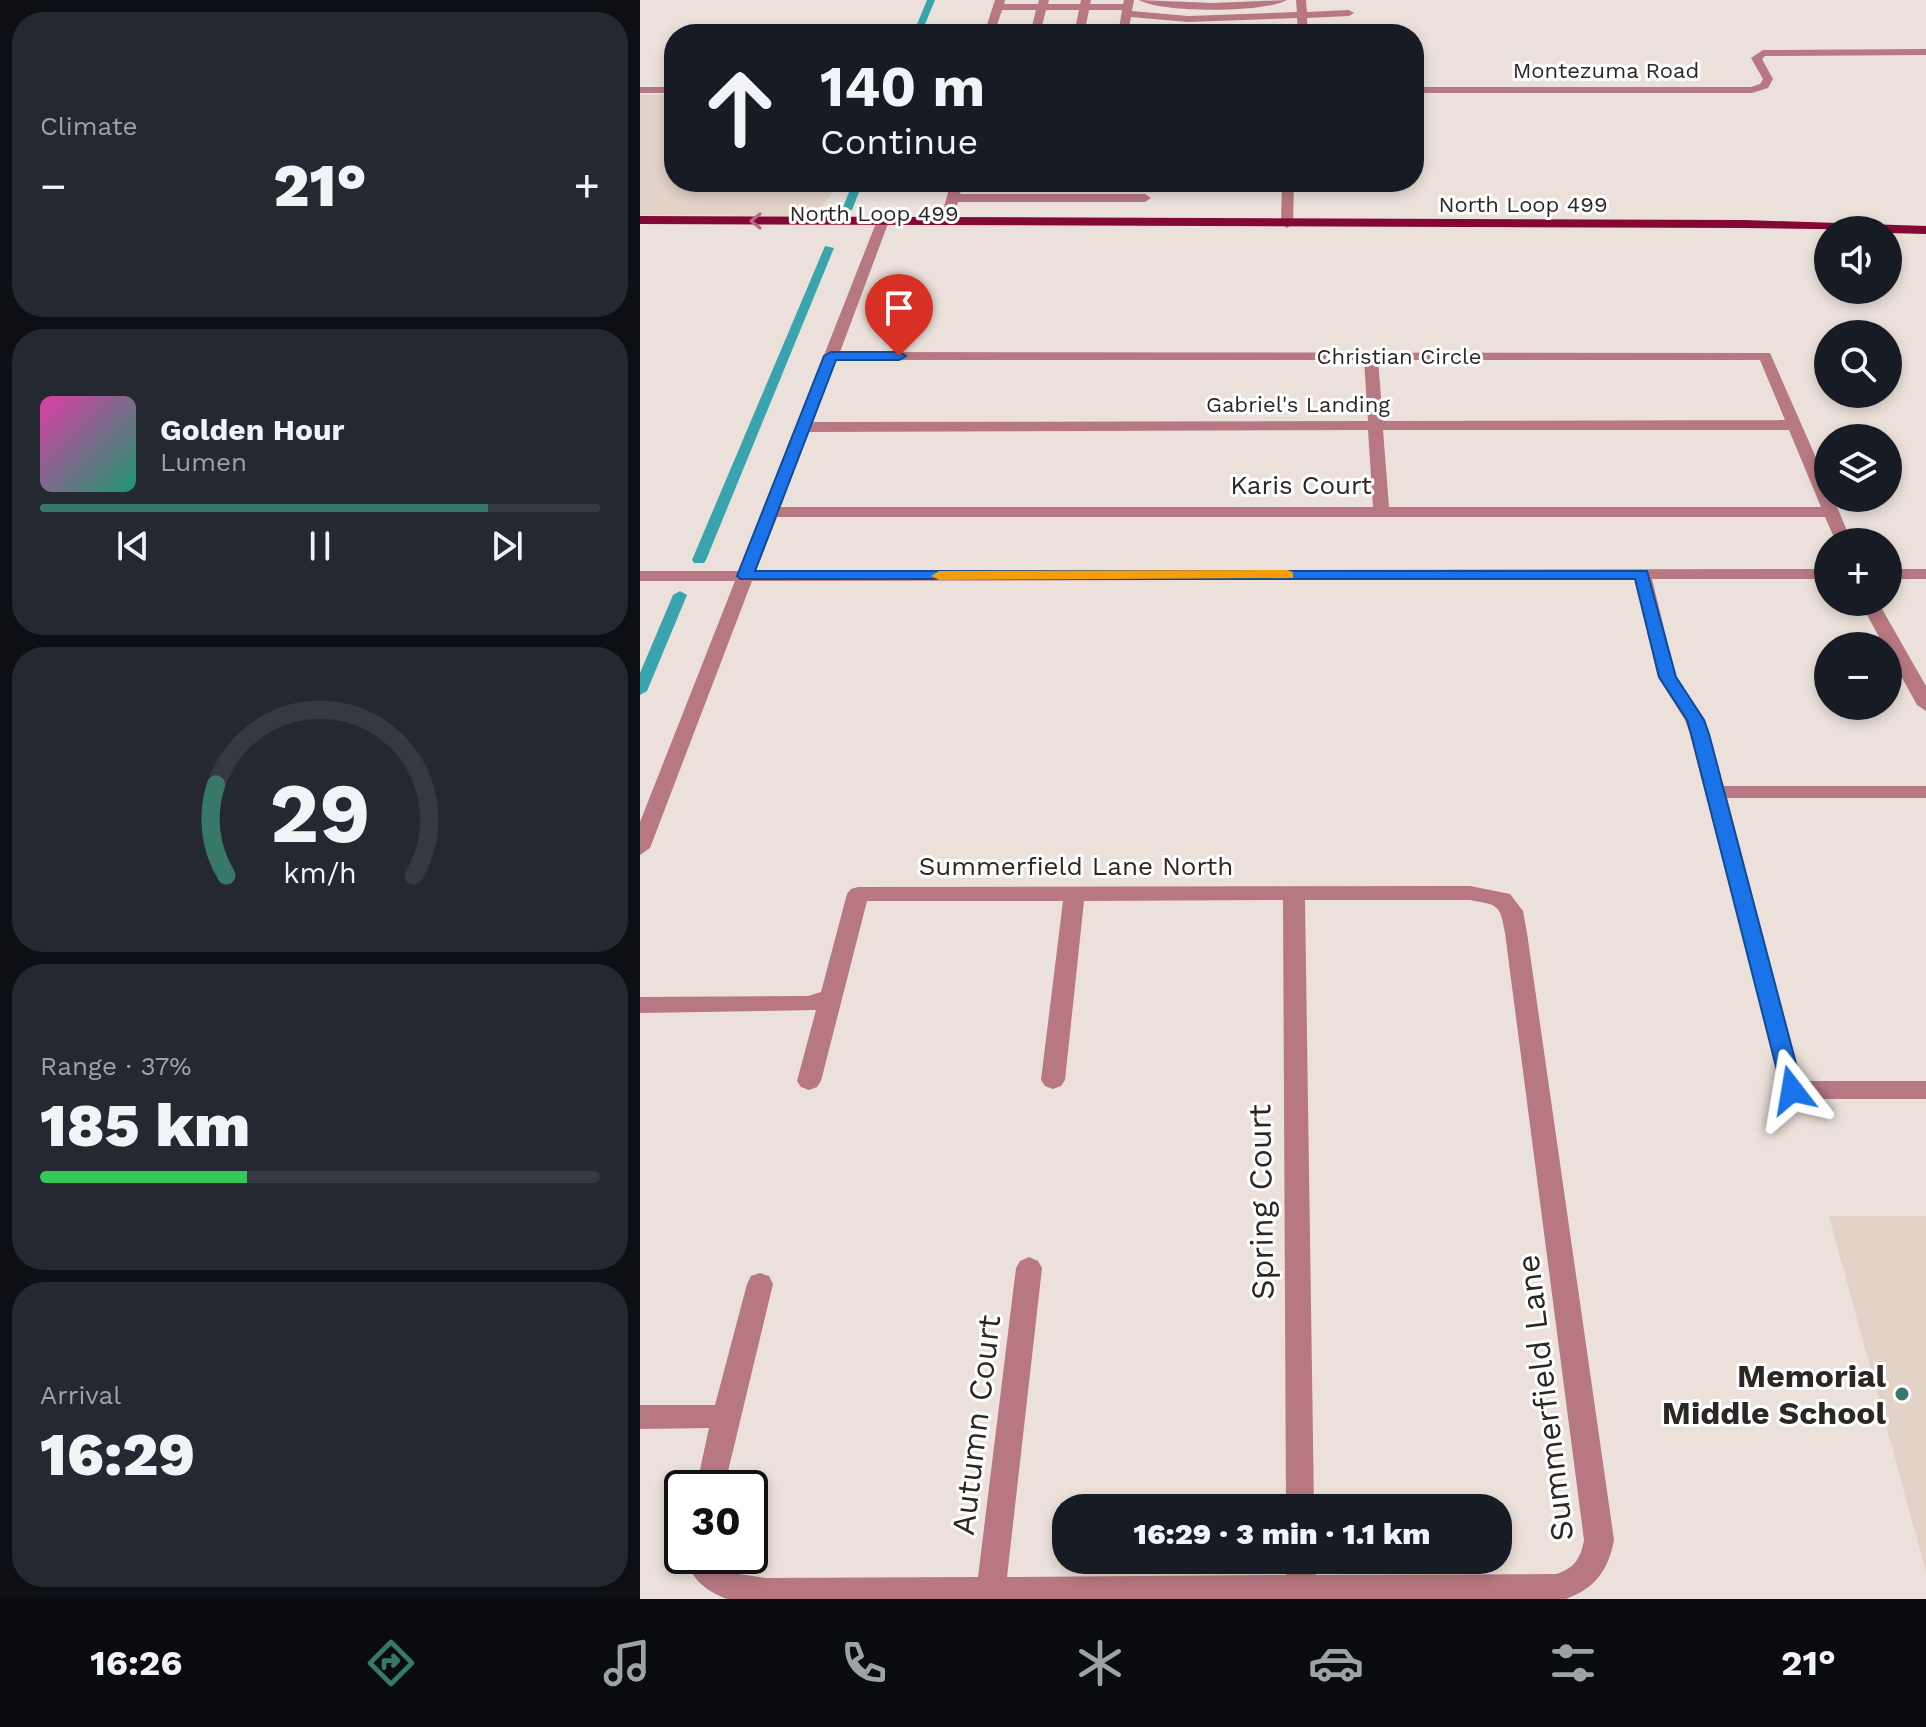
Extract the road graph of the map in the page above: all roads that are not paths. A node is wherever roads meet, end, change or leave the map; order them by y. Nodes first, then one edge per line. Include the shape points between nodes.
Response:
1 (1144, 0) edge
2 (1282, 0) edge
3 (1301, 0) edge
4 (1348, 0) edge
5 (999, 4) edge
6 (1043, 4) edge
7 (1086, 4) edge
8 (1128, 7) edge
9 (1302, 14) junction
10 (992, 24) edge
11 (1038, 24) edge
12 (1081, 24) edge
13 (1302, 24) edge
14 (1926, 52) edge
15 (640, 90) edge
16 (664, 90) edge
17 (1424, 90) edge
18 (954, 192) edge
19 (1288, 192) edge
20 (952, 198) junction
21 (1145, 198) dead end
22 (640, 220) edge
23 (946, 221) junction
24 (1287, 224) junction
25 (881, 227) junction
26 (1926, 230) edge
27 (640, 233) edge
28 (1128, 233) junction
29 (1814, 234) edge
30 (1902, 237) edge
31 (1926, 238) edge
32 (831, 356) junction
33 (1371, 357) junction
34 (1793, 425) junction
35 (1375, 426) junction
36 (802, 427) junction
37 (1814, 473) edge
38 (1381, 511) junction
39 (771, 512) junction
40 (1814, 512) edge
41 (1831, 512) edge
42 (1838, 528) edge
43 (1642, 574) junction
44 (1814, 574) edge
45 (1902, 574) edge
46 (1926, 574) edge
47 (640, 576) edge
48 (745, 576) junction
49 (1875, 616) edge
50 (1926, 705) edge
51 (1716, 792) junction
52 (1926, 792) edge
53 (640, 848) edge
54 (1294, 894) junction
55 (1074, 895) junction
56 (829, 998) junction
57 (640, 1005) edge
58 (1053, 1080) dead end
59 (809, 1081) dead end
60 (1926, 1090) edge
61 (1029, 1268) dead end
62 (760, 1284) dead end
63 (640, 1417) edge
64 (724, 1424) junction
65 (714, 1470) edge
66 (1300, 1494) edge
67 (704, 1574) edge
68 (1301, 1574) edge
69 (991, 1590) junction
70 (1301, 1590) junction

1 - 2 street
3 - 9 street
4 - 9 street via 1350,18
5 - 6 street
5 - 10 street
6 - 7 street
6 - 11 street
7 - 8 street
7 - 12 street
8 - 9 street via 1177,19
9 - 13 street
14 - 17 street, Montezuma Road via 1780,52 1758,57 1768,79 1752,90
15 - 16 street
18 - 20 street
19 - 24 street
20 - 21 street
20 - 23 street
25 -> 22 main road, North Loop 499
23 - 24 main road, North Loop 499
23 - 25 main road, North Loop 499
24 - 26 main road, North Loop 499 via 1745,224
24 - 28 main road
25 - 27 main road, North Loop 499
25 - 28 main road, North Loop 499
25 - 32 street
28 - 29 main road, North Loop 499
30 - 31 main road
32 - 33 street, Christian Circle
32 - 36 street
33 - 34 street, Christian Circle via 1765,356
33 - 35 street
34 - 35 street, Gabriel's Landing
34 - 37 street, Christian Circle
35 - 36 street, Gabriel's Landing
35 - 38 street
36 - 39 street
38 - 39 street, Karis Court
38 - 40 street, Karis Court
39 - 48 street
41 - 42 street, Christian Circle
43 - 44 street
43 - 48 street
43 - 51 street via 1667,677 1695,720
45 - 46 street
47 - 48 street
48 - 53 street
49 - 50 street
51 - 52 street
51 - 60 street via 1792,1090
54 - 55 street, Summerfield Lane North
54 - 66 street, Spring Court
54 - 70 street, Summerfield Lane via 1483,894 1502,899 1512,911 1599,1540 1588,1574 1556,1588
55 - 56 street, Summerfield Lane North via 858,894
55 - 58 street
56 - 57 street via 808,1004
56 - 59 street
61 - 69 street, Autumn Court
62 - 64 street
63 - 64 street via 706,1415 721,1418
64 - 65 street
67 - 69 street, Summerfield Lane via 727,1589
68 - 70 street
69 - 70 street, Summerfield Lane

